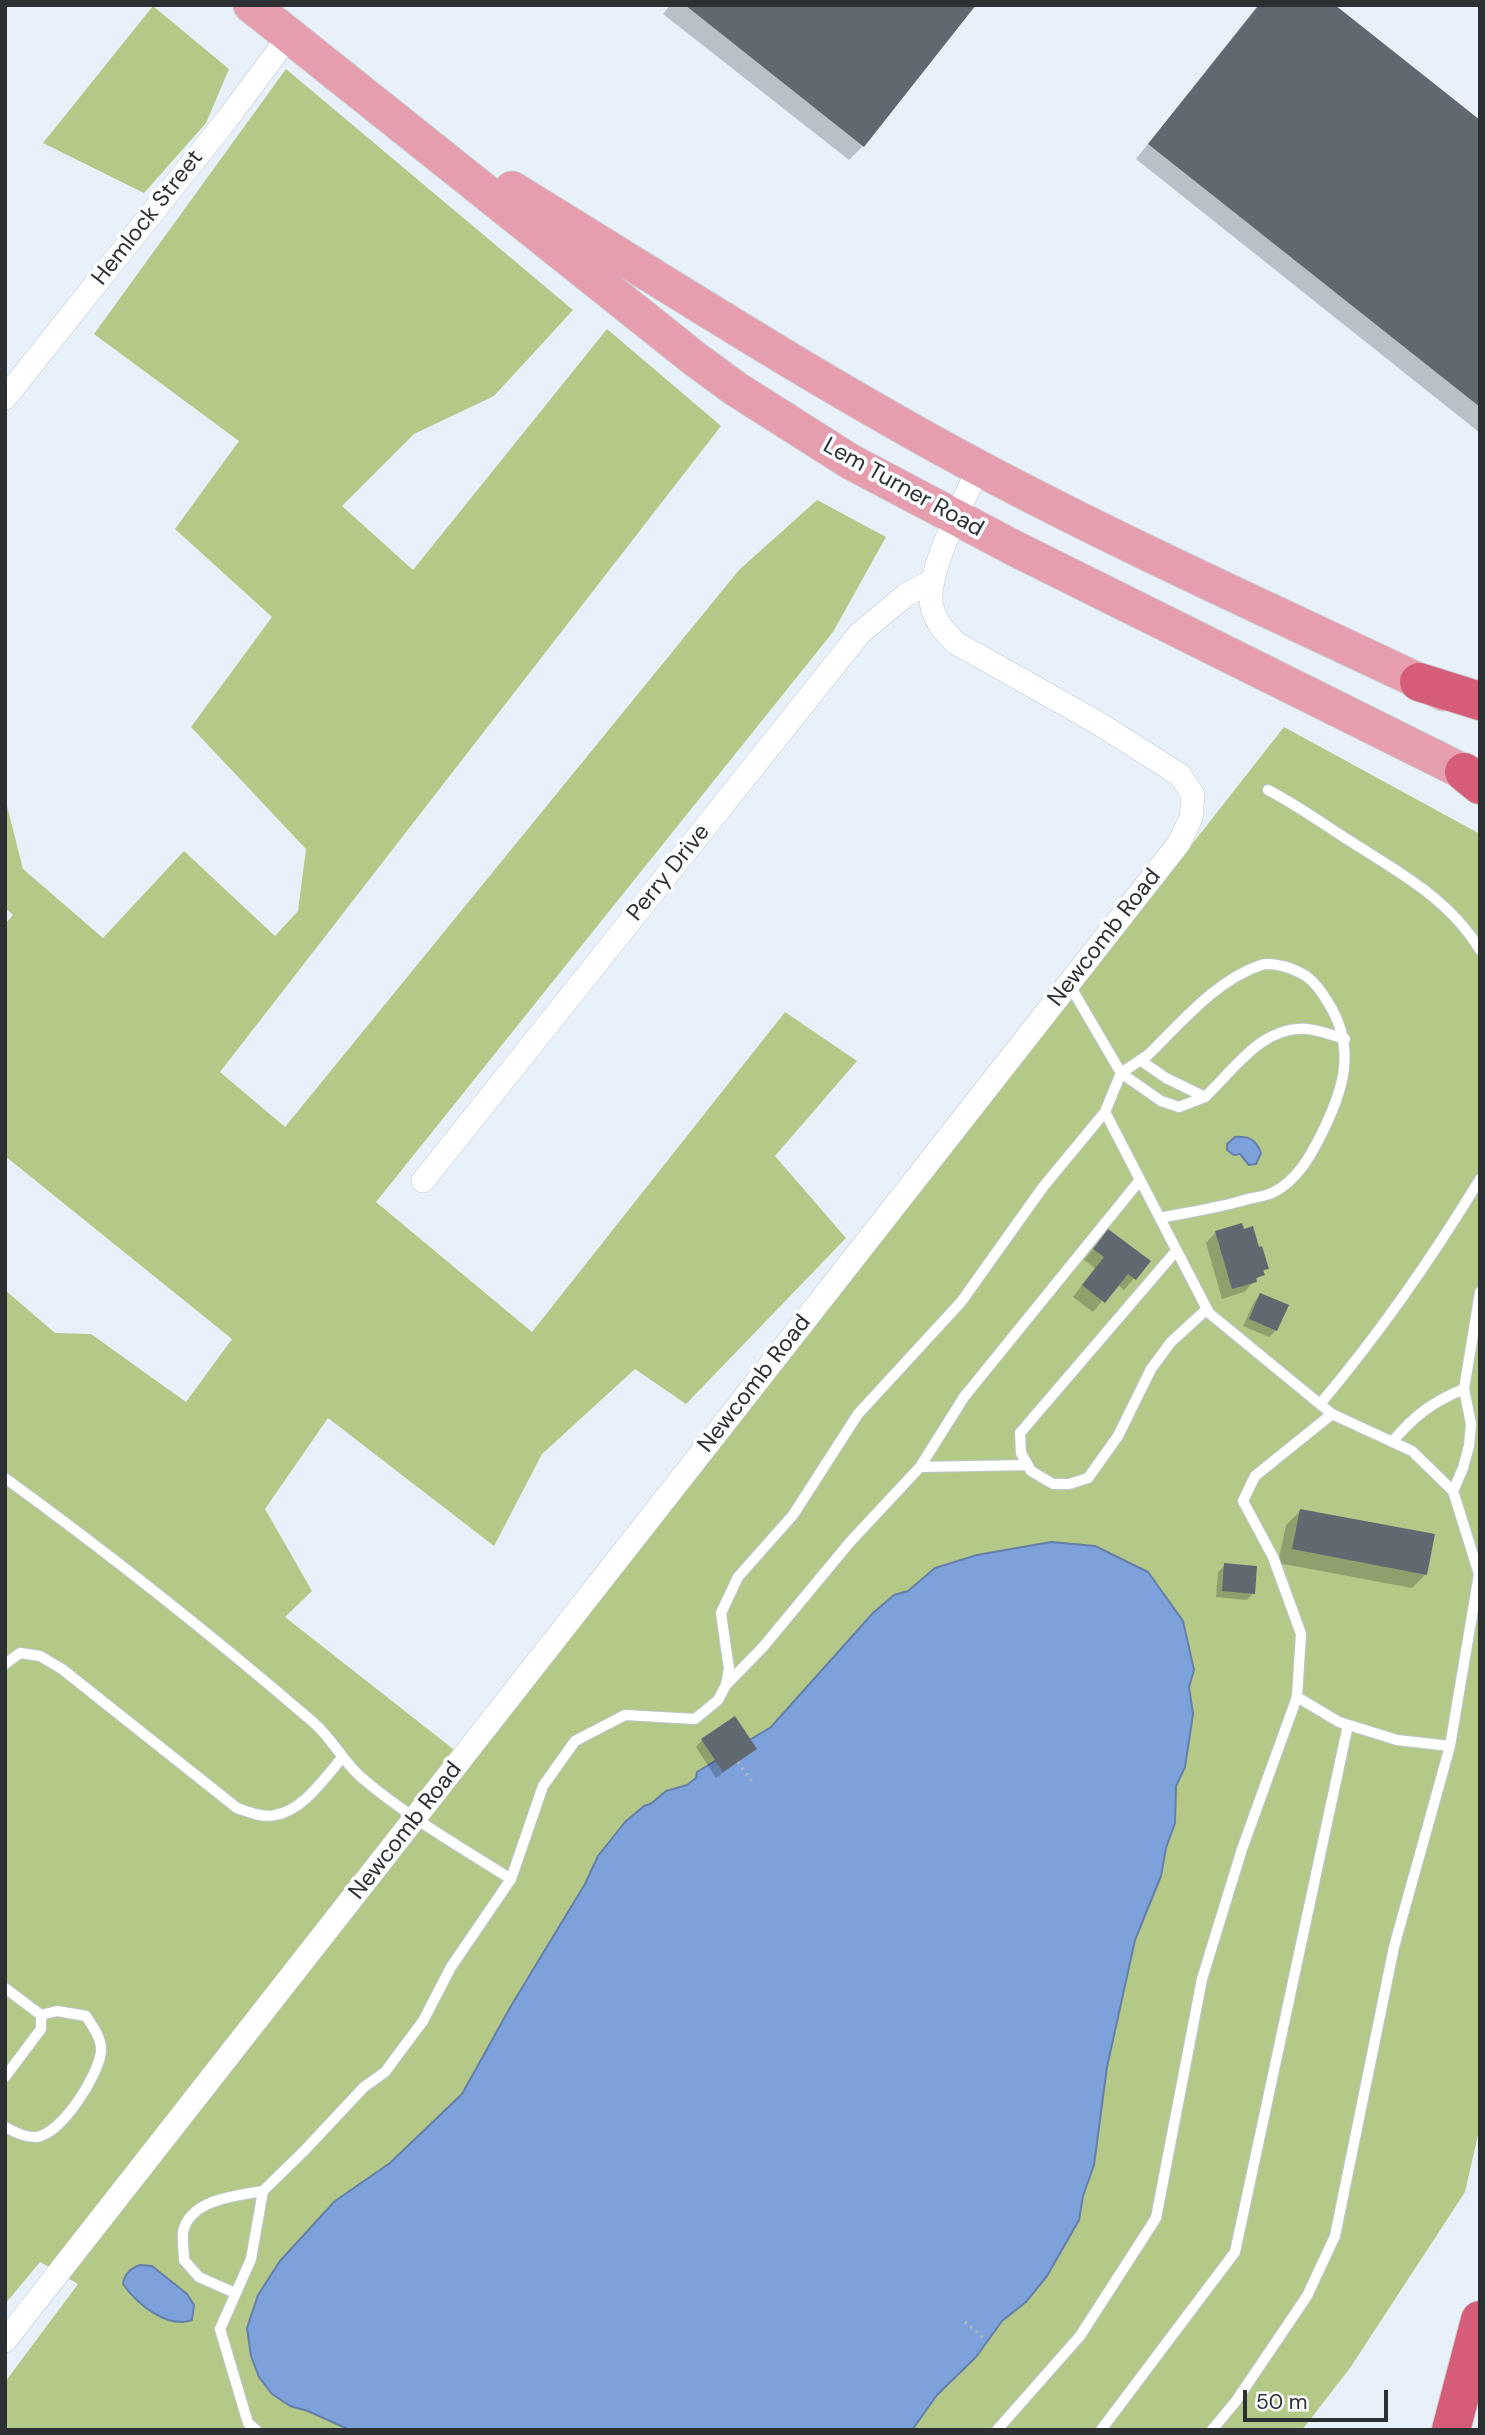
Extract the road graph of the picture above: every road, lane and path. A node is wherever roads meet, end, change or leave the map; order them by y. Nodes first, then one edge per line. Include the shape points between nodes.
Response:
1 (251, 5) edge
2 (289, 36) junction
3 (381, 108) junction
4 (5, 398) edge
5 (978, 467) junction
6 (957, 519) junction
7 (932, 581) junction
8 (1419, 682) junction
9 (1480, 701) edge
10 (1480, 711) edge
11 (1475, 779) edge
12 (1269, 790) dead end
13 (1480, 950) edge
14 (1069, 985) junction
15 (1345, 1039) junction
16 (1140, 1060) junction
17 (1121, 1073) junction
18 (1205, 1097) junction
19 (1105, 1112) junction
20 (1480, 1179) edge
21 (1140, 1180) junction
22 (423, 1181) dead end
23 (1160, 1218) junction
24 (1177, 1251) junction
25 (1480, 1292) edge
26 (1207, 1309) junction
27 (1464, 1389) junction
28 (1320, 1404) junction
29 (1332, 1414) junction
30 (1392, 1442) junction
31 (1027, 1465) junction
32 (920, 1467) junction
33 (5, 1478) edge
34 (1453, 1491) junction
35 (5, 1664) edge
36 (726, 1685) junction
37 (1297, 1697) junction
38 (1348, 1725) junction
39 (1450, 1746) junction
40 (342, 1758) junction
41 (738, 1762) dead end
42 (753, 1783) dead end
43 (416, 1819) junction
44 (511, 1879) junction
45 (5, 1988) edge
46 (41, 2015) junction
47 (5, 2077) edge
48 (5, 2127) edge
49 (263, 2191) junction
50 (235, 2293) junction
51 (1480, 2320) edge
52 (965, 2322) dead end
53 (985, 2338) dead end
54 (5, 2341) edge
55 (256, 2430) edge
56 (997, 2430) edge
57 (1101, 2430) edge
58 (1212, 2430) edge
59 (1451, 2430) edge

1 - 2 main road, Lem Turner Road
2 - 3 main road, Lem Turner Road
2 - 4 street, Hemlock Street
3 - 5 main road, Lem Turner Road via 753,340
3 - 6 main road, Lem Turner Road via 736,389 851,462
5 - 6 street, Newcomb Road
5 - 8 main road, Lem Turner Road
6 - 7 street, Newcomb Road
6 - 11 main road, Lem Turner Road
7 - 14 street, Newcomb Road via 931,606 939,626 956,643 1110,730 1180,775 1193,795 1191,818 1179,844
7 - 22 street, Perry Drive via 860,633
8 - 9 highway
8 - 10 main road, Lem Turner Road
12 - 13 lane via 1427,891 1462,923
14 - 17 lane
14 - 43 street, Newcomb Road
15 - 16 lane via 1318,985 1296,969 1263,964 1228,982
15 - 18 lane via 1307,1029 1283,1032 1259,1043
15 - 23 lane via 1345,1069 1337,1103 1294,1177 1274,1192
16 - 17 lane
16 - 18 lane
17 - 18 lane via 1161,1101 1179,1107
17 - 19 lane
19 - 21 lane
19 - 36 lane via 1043,1187 961,1301 858,1414 793,1515 738,1577 721,1613 729,1670
20 - 28 lane via 1408,1292
21 - 23 lane
21 - 32 lane via 964,1397
23 - 24 lane
24 - 26 lane
24 - 31 lane via 1020,1433
25 - 27 lane
26 - 28 lane
26 - 31 lane via 1171,1342 1151,1369 1118,1436 1088,1478 1053,1484
27 - 30 lane via 1421,1412
27 - 34 lane via 1471,1424 1469,1446
28 - 29 lane
29 - 30 lane
29 - 37 lane via 1255,1476 1243,1501 1273,1557 1301,1634
30 - 34 lane via 1412,1451
31 - 32 lane
32 - 36 lane
33 - 40 lane via 170,1603 316,1725
34 - 39 lane via 1479,1574
35 - 40 lane via 20,1653 40,1656 62,1669 237,1808 254,1814 276,1815 298,1805
36 - 44 lane via 718,1700 695,1719 625,1715 575,1741 544,1786
37 - 38 lane
37 - 56 lane via 1242,1849 1202,1979 1156,2218 1080,2336
38 - 39 lane via 1398,1740
38 - 57 lane via 1235,2252
39 - 58 lane via 1394,1947 1335,2236 1307,2295
40 - 43 lane
41 - 42 path
43 - 44 lane
43 - 54 street, Newcomb Road
44 - 49 lane via 451,1967 423,2021 385,2072 364,2087
45 - 46 lane
46 - 47 lane via 41,2029
46 - 48 lane via 57,2011 86,2016 102,2050 94,2074 57,2125 38,2137 16,2134
49 - 50 lane via 251,2259
49 - 50 lane via 222,2198 190,2215 183,2232 184,2260 199,2277
50 - 55 lane via 219,2329 248,2423
51 - 59 highway
52 - 53 path

